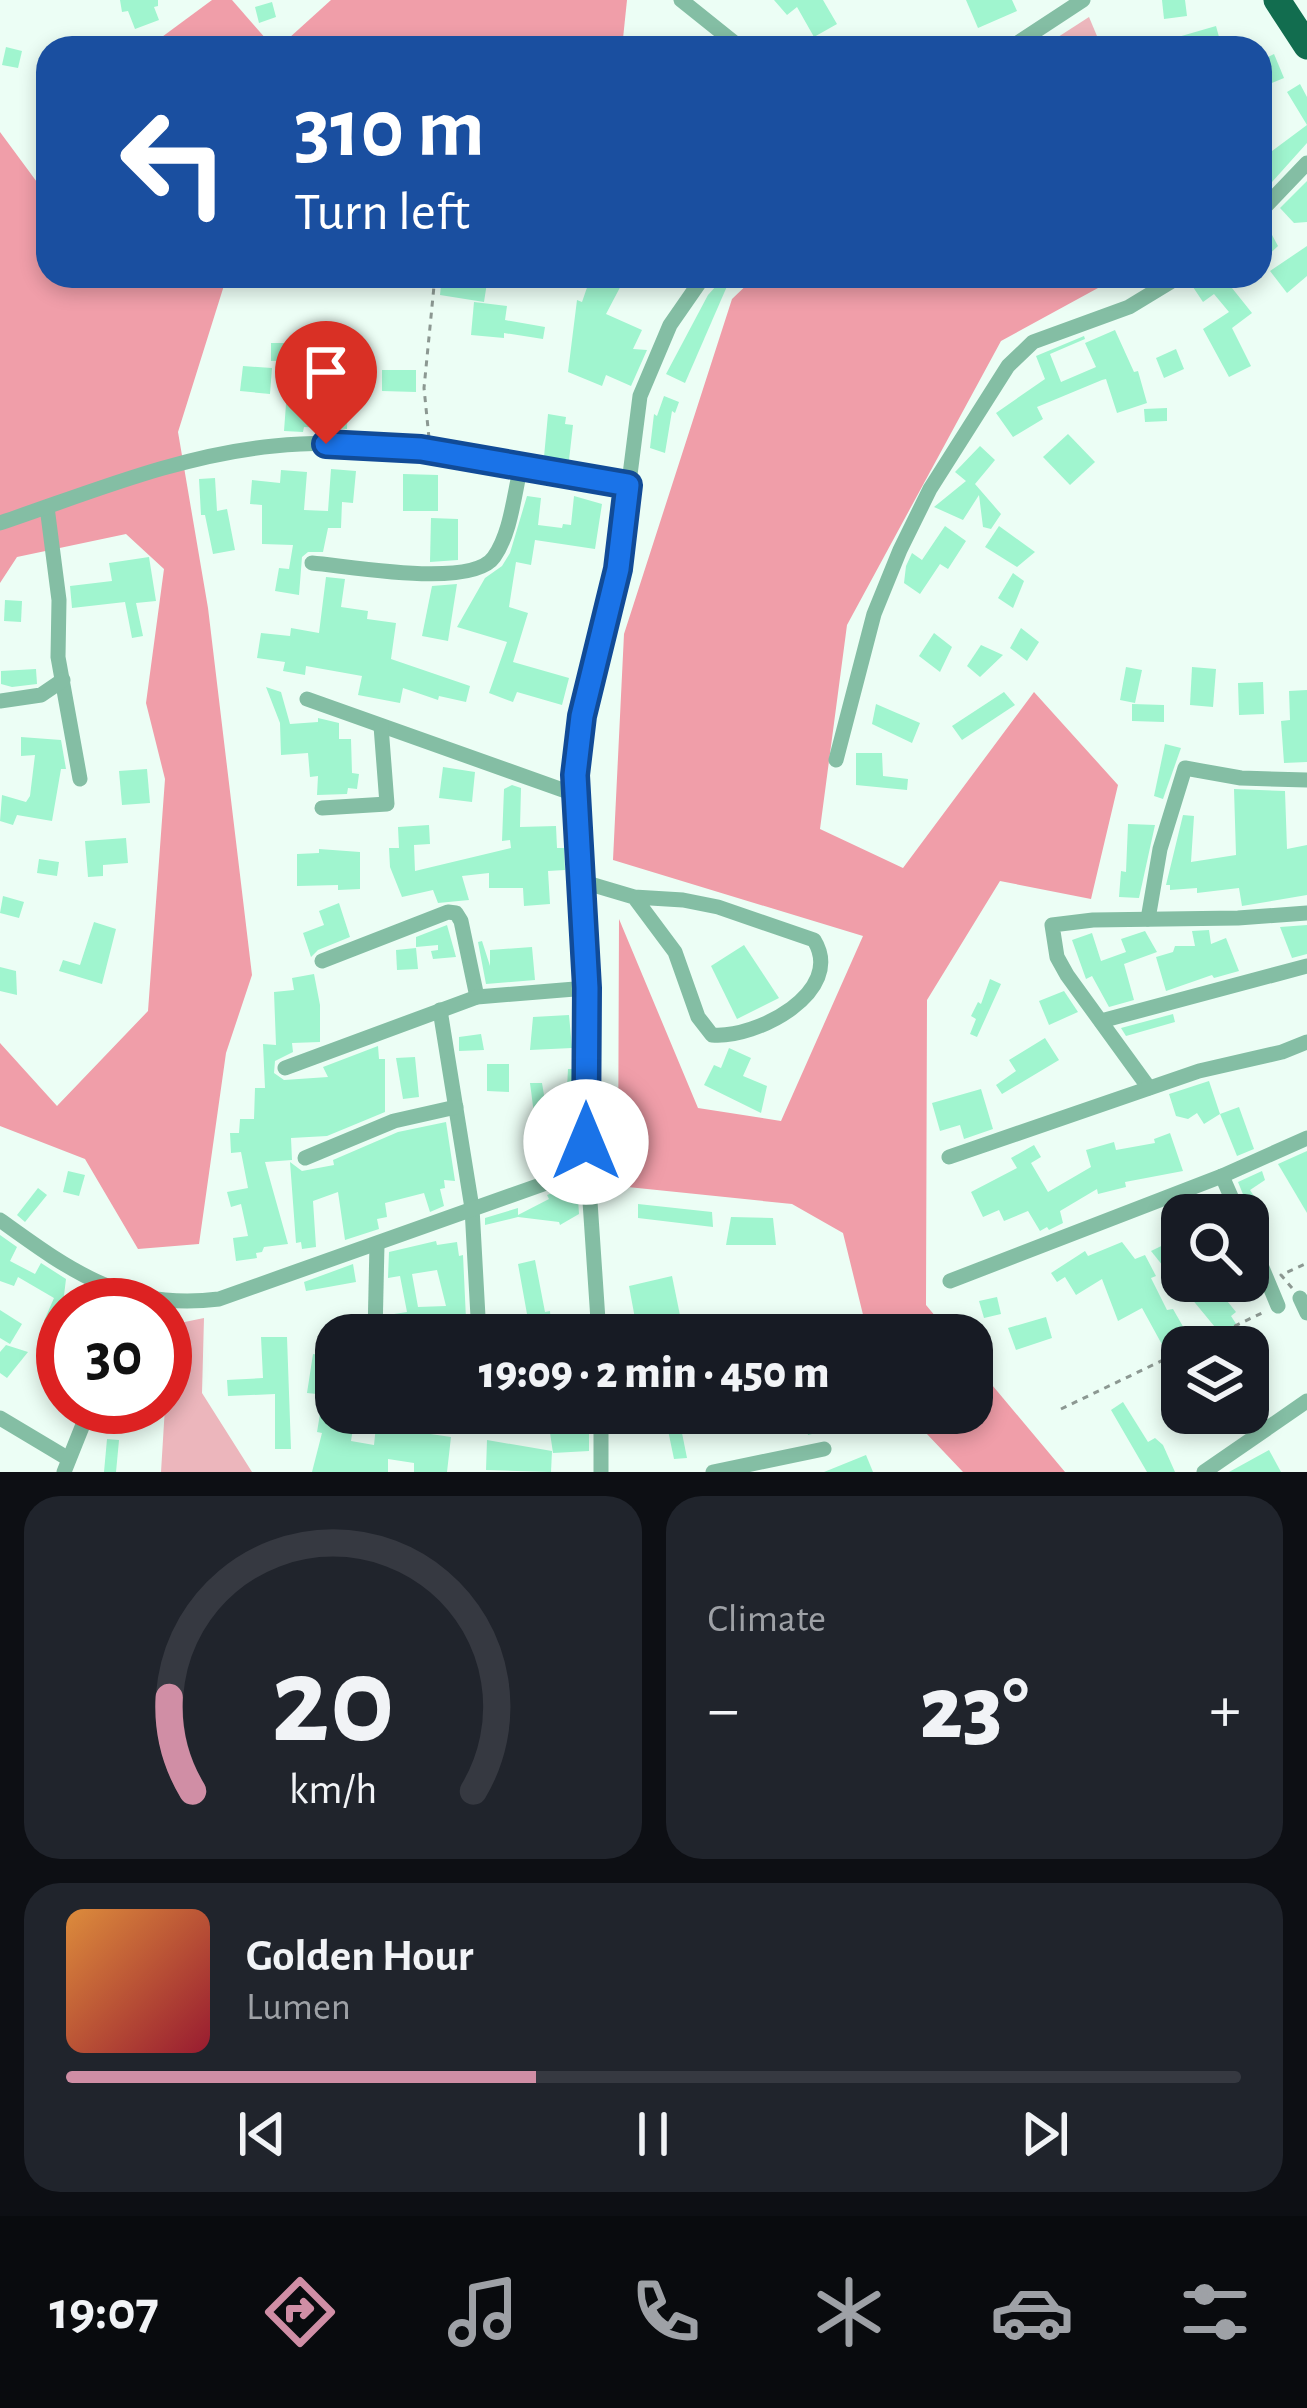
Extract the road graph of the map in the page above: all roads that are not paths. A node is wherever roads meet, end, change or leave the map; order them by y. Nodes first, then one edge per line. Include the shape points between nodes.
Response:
1 (681, 0) edge
2 (1083, 0) edge
3 (1277, 0) edge
4 (726, 36) edge
5 (1028, 36) edge
6 (1307, 46) edge
7 (1307, 163) edge
8 (1272, 199) edge
9 (696, 288) edge
10 (1160, 288) edge
11 (521, 466) junction
12 (628, 485) junction
13 (47, 507) junction
14 (0, 523) edge
15 (312, 563) dead end
16 (63, 680) junction
17 (308, 699) dead end
18 (0, 701) edge
19 (381, 726) junction
20 (836, 760) dead end
21 (80, 779) dead end
22 (1307, 780) edge
23 (574, 794) junction
24 (322, 808) dead end
25 (580, 881) junction
26 (634, 897) junction
27 (1307, 913) edge
28 (1148, 919) junction
29 (322, 961) dead end
30 (1307, 966) edge
31 (587, 988) junction
32 (477, 998) junction
33 (440, 1010) junction
34 (1101, 1022) junction
35 (1307, 1042) edge
36 (285, 1068) dead end
37 (1149, 1088) junction
38 (456, 1107) junction
39 (1307, 1138) edge
40 (586, 1142) junction
41 (949, 1157) dead end
42 (305, 1158) dead end
43 (1222, 1176) junction
44 (1230, 1194) edge
45 (472, 1208) junction
46 (0, 1220) edge
47 (377, 1244) junction
48 (88, 1278) edge
49 (950, 1281) dead end
50 (1269, 1284) edge
51 (192, 1302) edge
52 (1278, 1306) road end
53 (375, 1314) edge
54 (478, 1314) edge
55 (597, 1314) edge
56 (1307, 1400) edge
57 (0, 1418) edge
58 (79, 1434) edge
59 (601, 1434) edge
60 (824, 1449) dead end
61 (66, 1465) edge
62 (601, 1472) edge
63 (713, 1472) edge
64 (1204, 1472) edge

1 - 4 street
2 - 5 street
3 - 6 highway
7 - 8 street
9 - 12 street via 644,384
10 - 20 street via 1033,342 1008,366 900,550 874,614
11 - 12 street
11 - 13 street via 431,451 274,446 182,462
11 - 15 street via 501,542 480,569
12 - 23 street
13 - 14 street
13 - 16 street
16 - 18 street via 41,695
16 - 21 street
17 - 19 street
19 - 23 street
19 - 24 street via 387,804
22 - 28 street via 1185,769
23 - 25 street
25 - 26 street
25 - 31 street
26 - 26 street via 675,952 712,1035 768,1024 819,974 814,940 718,907
27 - 28 street
28 - 34 street via 1052,926 1057,957
29 - 32 street via 455,913
30 - 34 street
31 - 32 street
31 - 40 street
32 - 33 street
33 - 36 street
33 - 38 street
34 - 37 street
35 - 37 street
37 - 41 street
38 - 42 street via 394,1121
38 - 45 street
39 - 43 street
40 - 45 street via 549,1182
40 - 55 street
43 - 44 street
43 - 49 street
45 - 47 street
45 - 54 street
46 - 48 street
47 - 51 street
47 - 53 street
50 - 52 street
56 - 64 street
57 - 61 street
58 - 61 street
59 - 62 street
60 - 63 street

